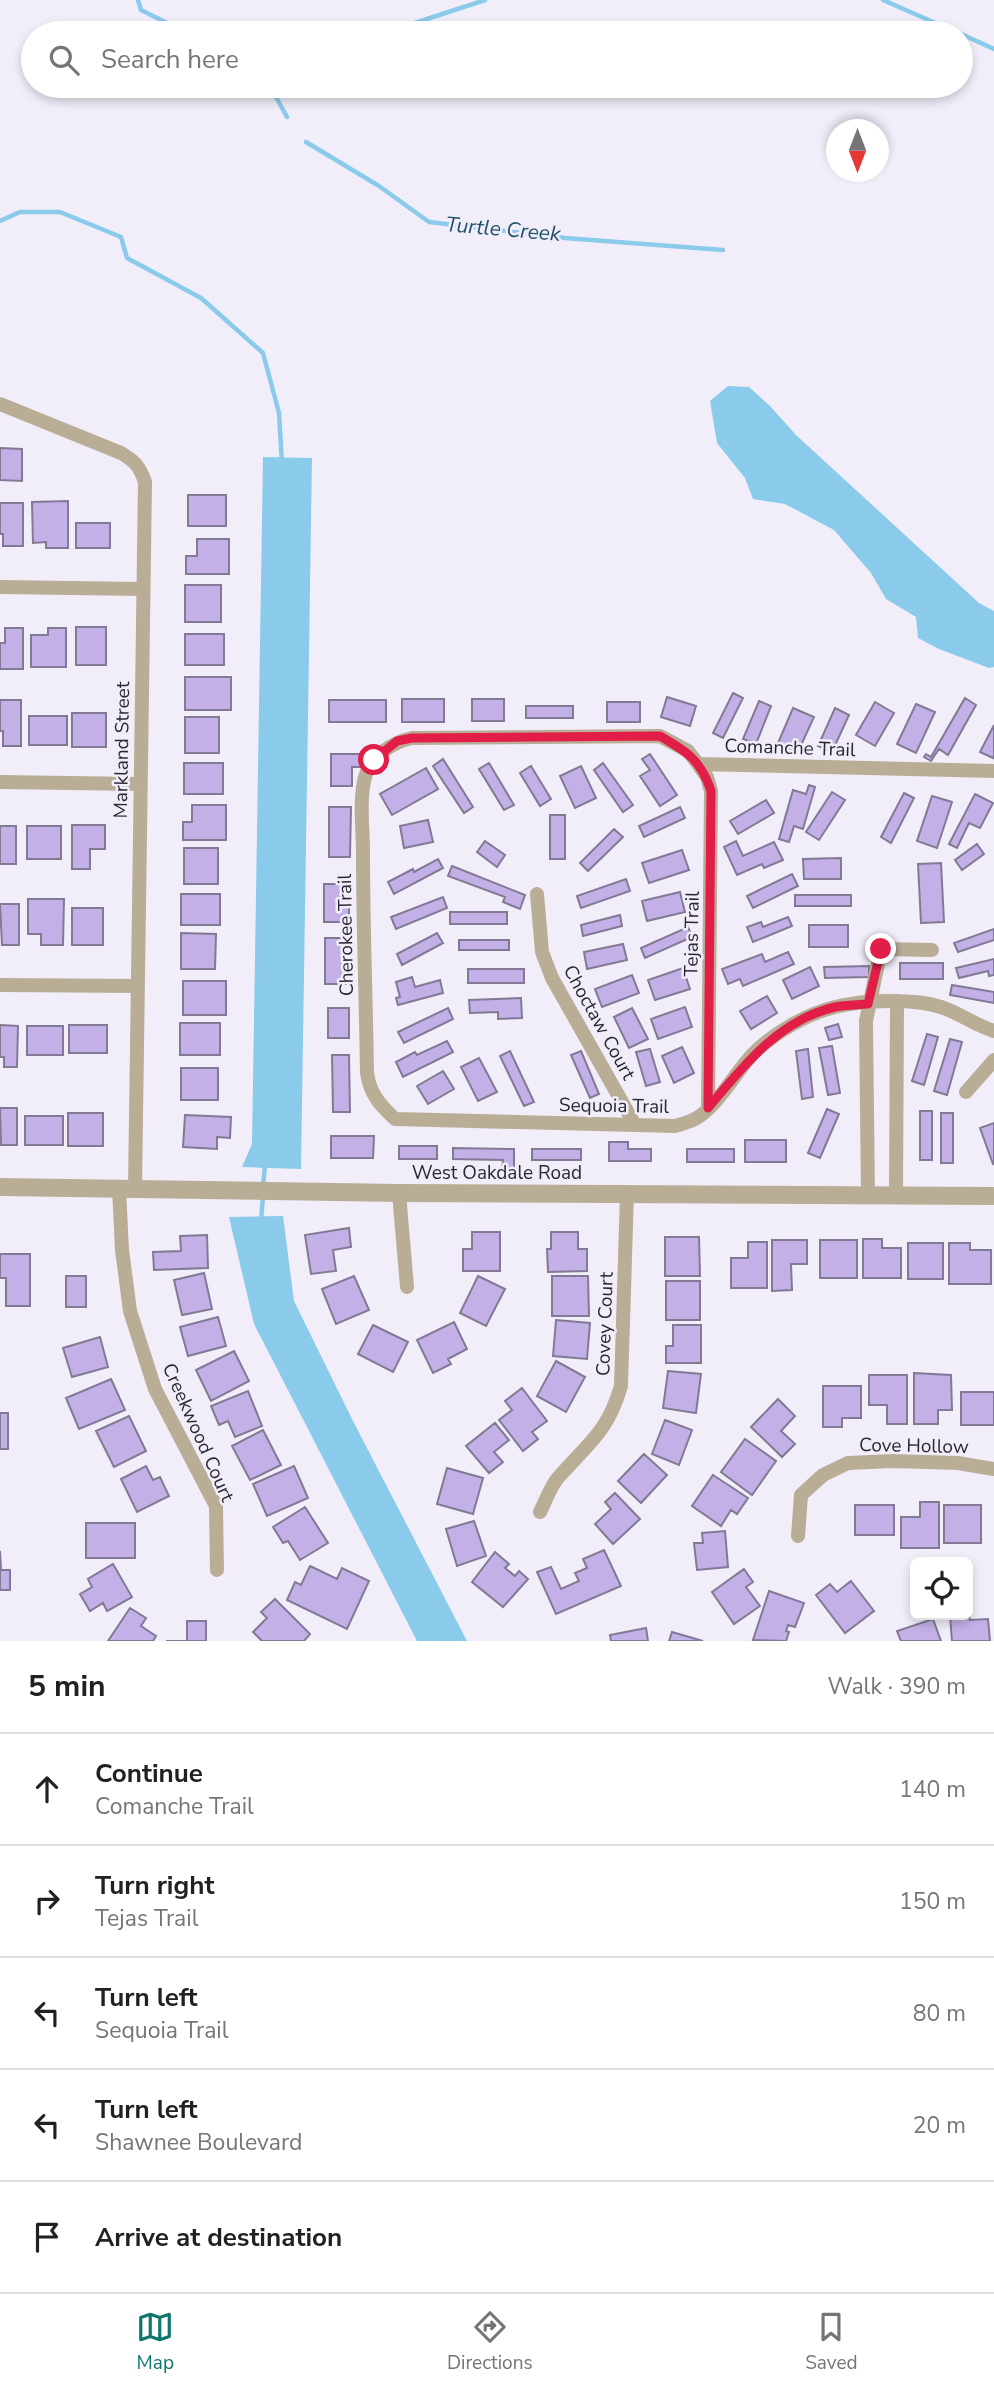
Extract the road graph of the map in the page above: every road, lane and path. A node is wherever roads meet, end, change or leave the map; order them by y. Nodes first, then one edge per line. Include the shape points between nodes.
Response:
1 (0, 404) edge
2 (0, 587) edge
3 (142, 589) junction
4 (387, 749) joint
5 (698, 764) junction
6 (994, 771) edge
7 (0, 782) edge
8 (140, 784) junction
9 (537, 894) dead end
10 (932, 950) dead end
11 (0, 985) edge
12 (138, 986) junction
13 (897, 1001) junction
14 (868, 1004) junction
15 (994, 1031) edge
16 (994, 1060) edge
17 (966, 1092) dead end
18 (708, 1108) junction
19 (395, 1119) joint
20 (635, 1125) junction
21 (0, 1187) edge
22 (127, 1188) junction
23 (399, 1193) junction
24 (627, 1194) junction
25 (896, 1195) junction
26 (868, 1196) junction
27 (994, 1196) edge
28 (407, 1287) dead end
29 (994, 1469) edge
30 (540, 1512) dead end
31 (798, 1536) dead end
32 (217, 1570) dead end

1 - 3 street, Markland Street via 121,453 141,468 145,482
2 - 3 street
3 - 8 street, Markland Street
4 - 5 street, Comanche Trail via 412,738 660,736 688,751
4 - 19 street, Cherokee Trail via 365,776 363,799 367,1073 370,1090
5 - 6 street, Comanche Trail
5 - 18 street, Tejas Trail via 711,791
7 - 8 street
8 - 12 street, Markland Street
9 - 20 street, Choctaw Court via 542,952 552,978
10 - 14 street via 881,949
11 - 12 street
12 - 22 street, Markland Street
13 - 14 street, Sequoia Trail
13 - 15 street, Sequoia Trail via 940,1007
13 - 25 street
14 - 18 street, Sequoia Trail via 835,1007 773,1038
14 - 26 street
16 - 17 street
18 - 20 street, Sequoia Trail via 675,1126
19 - 20 street, Sequoia Trail
21 - 22 street, West Oakdale Road
22 - 23 street, West Oakdale Road
22 - 32 street, Creekwood Court via 122,1250 130,1311 155,1389 216,1506
23 - 24 street, West Oakdale Road
23 - 28 street
24 - 26 street, West Oakdale Road
24 - 30 street, Covey Court via 621,1386 615,1408 603,1429 556,1480
25 - 26 street, West Oakdale Road
25 - 27 street, West Oakdale Road
29 - 31 street, Cove Hollow via 958,1463 848,1463 823,1475 801,1495

